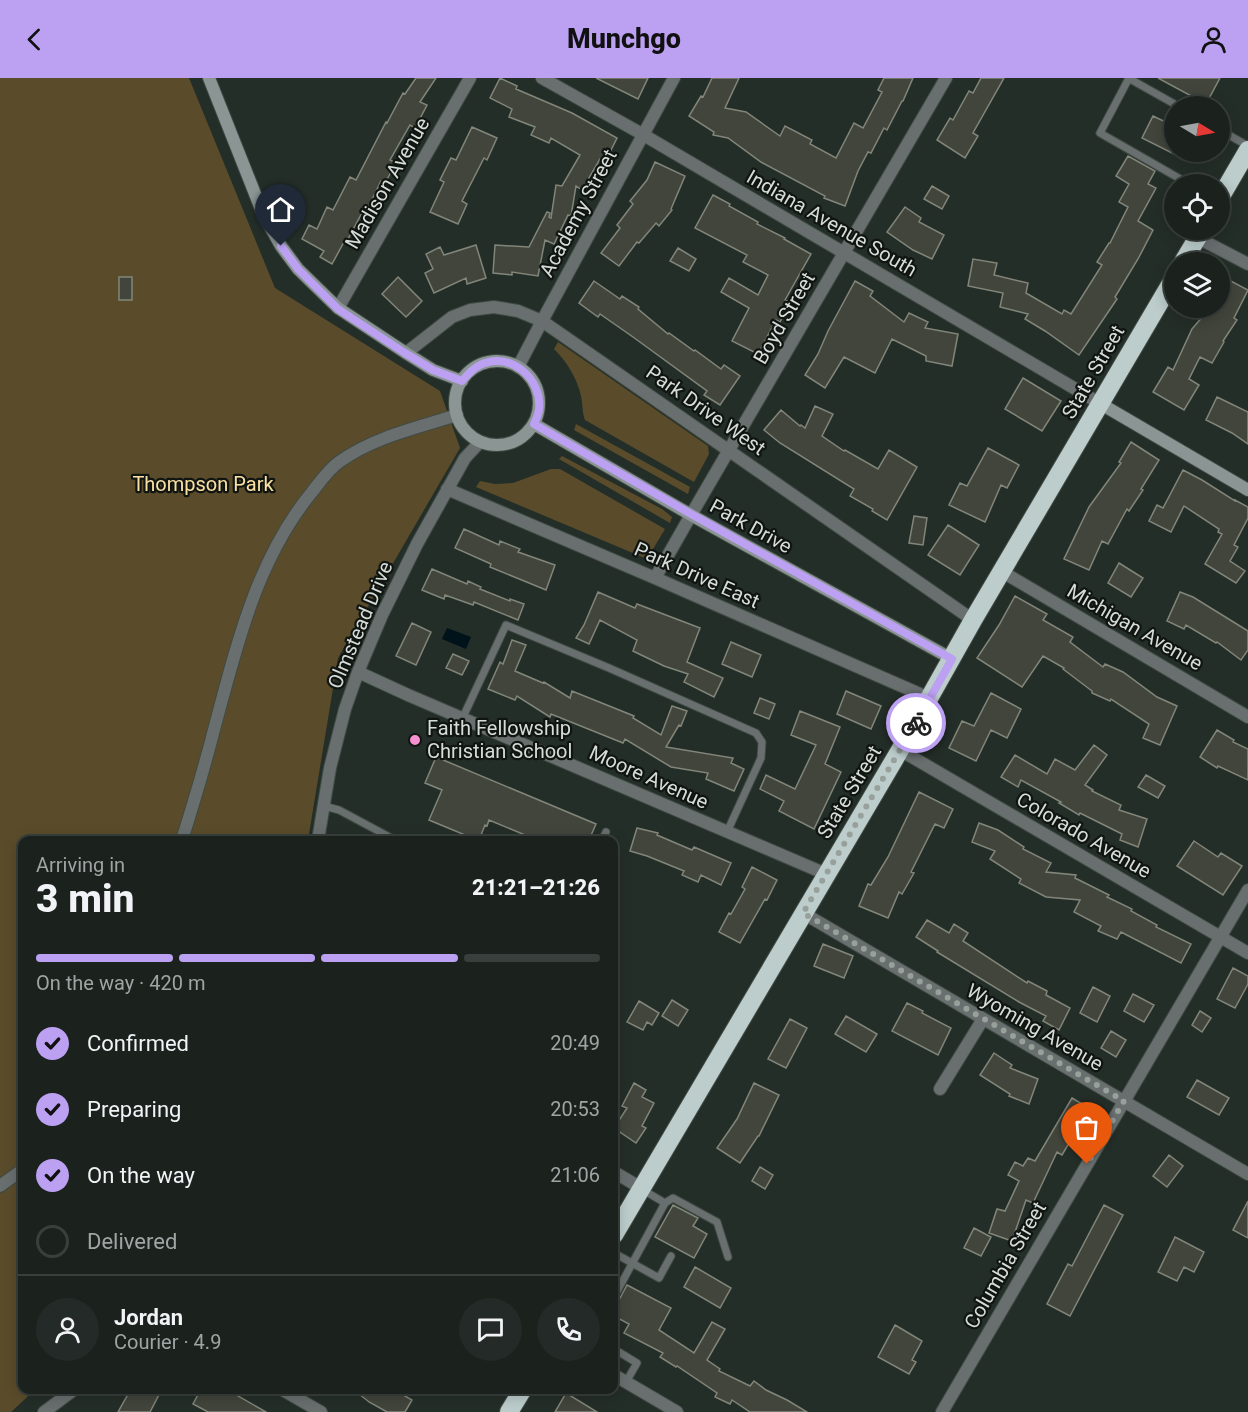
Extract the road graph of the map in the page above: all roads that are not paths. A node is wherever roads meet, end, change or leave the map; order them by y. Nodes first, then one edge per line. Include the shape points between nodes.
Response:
1 (209, 78) edge
2 (470, 78) edge
3 (542, 78) edge
4 (674, 78) edge
5 (946, 78) edge
6 (1130, 78) edge
7 (1164, 98) edge
8 (642, 134) junction
9 (1230, 136) edge
10 (1248, 148) edge
11 (1172, 174) edge
12 (1230, 180) edge
13 (1210, 240) edge
14 (844, 253) junction
15 (1248, 264) edge
16 (1164, 295) edge
17 (338, 309) junction
18 (542, 321) junction
19 (405, 353) junction
20 (518, 367) junction
21 (462, 381) junction
22 (1101, 405) junction
23 (457, 415) junction
24 (534, 424) junction
25 (480, 442) junction
26 (729, 450) junction
27 (447, 489) junction
28 (1248, 489) edge
29 (691, 514) junction
30 (1001, 572) junction
31 (655, 578) junction
32 (973, 620) junction
33 (952, 659) junction
34 (358, 672) junction
35 (929, 698) junction
36 (463, 717) junction
37 (1248, 717) edge
38 (900, 750) junction
39 (324, 806) junction
40 (606, 832) dead end
41 (727, 832) junction
42 (183, 836) edge
43 (319, 836) edge
44 (388, 836) edge
45 (604, 836) edge
46 (826, 874) junction
47 (1248, 890) edge
48 (803, 913) junction
49 (1220, 937) junction
50 (1248, 953) edge
51 (983, 1019) junction
52 (940, 1089) dead end
53 (1124, 1101) junction
54 (18, 1173) edge
55 (618, 1174) edge
56 (1248, 1174) edge
57 (0, 1186) edge
58 (641, 1188) junction
59 (666, 1203) junction
60 (618, 1228) edge
61 (618, 1255) edge
62 (672, 1256) dead end
63 (728, 1257) dead end
64 (632, 1264) junction
65 (618, 1290) edge
66 (618, 1352) edge
67 (618, 1377) edge
68 (626, 1382) junction
69 (68, 1394) edge
70 (290, 1394) edge
71 (520, 1394) edge
72 (44, 1412) edge
73 (321, 1412) edge
74 (509, 1412) edge
75 (677, 1412) edge
76 (942, 1412) edge

1 - 17 street via 263,214 298,269
2 - 17 street, Madison Avenue
3 - 8 street, Indiana Avenue South
4 - 8 street, Academy Street
5 - 14 street, Boyd Street
6 - 7 lane
6 - 11 lane via 1100,133
8 - 14 street, Indiana Avenue South
8 - 18 street, Academy Street
9 - 10 lane
10 - 12 highway
13 - 15 street
14 - 22 street, Indiana Avenue South
14 - 26 street, Boyd Street
16 - 22 highway, State Street
17 - 19 street
18 - 19 street, Park Drive West via 510,309 470,310 452,317
18 - 20 street, Academy Street
18 - 26 street, Park Drive West
19 - 21 street
20 - 21 street via 494,361 481,364
20 - 24 street via 536,386 539,399
21 - 23 street via 457,392
22 - 28 street
22 - 30 highway, State Street
23 - 25 street via 462,426
23 - 42 street via 370,443 326,474 300,507 259,580
24 - 25 street via 516,441 504,445
24 - 29 street, Park Drive
25 - 27 street, Olmstead Drive via 465,458
26 - 29 street, Boyd Street
26 - 32 street, Park Drive West
27 - 31 street, Park Drive East
27 - 34 street, Olmstead Drive via 382,615
29 - 31 street, Boyd Street
29 - 33 street, Park Drive
30 - 32 highway, State Street
30 - 37 street, Michigan Avenue
31 - 35 street, Park Drive East
32 - 33 highway, State Street
33 - 35 highway, State Street
34 - 36 street, Moore Avenue
34 - 39 street, Olmstead Drive via 330,768
35 - 38 highway, State Street
36 - 41 street, Moore Avenue
36 - 41 lane via 506,625 609,668 756,733 762,742 761,758
38 - 46 highway, State Street
38 - 49 street, Colorado Avenue
39 - 43 street, Olmstead Drive
39 - 44 lane
40 - 45 lane
41 - 46 street, Moore Avenue
46 - 48 highway, State Street
47 - 49 street, Columbia Street
48 - 51 street, Wyoming Avenue
48 - 58 highway, State Street
49 - 50 street, Colorado Avenue
49 - 53 street, Columbia Street
51 - 52 street
51 - 53 street, Wyoming Avenue
53 - 56 street, Wyoming Avenue
53 - 76 street, Columbia Street
54 - 57 street
55 - 58 street
58 - 59 lane
58 - 60 highway, State Street
59 - 63 lane via 673,1198 717,1222
59 - 64 lane
61 - 64 lane
62 - 64 lane via 659,1278
64 - 65 lane
66 - 68 lane via 637,1363
67 - 68 street
68 - 75 street
69 - 72 street
70 - 73 street
71 - 74 highway

